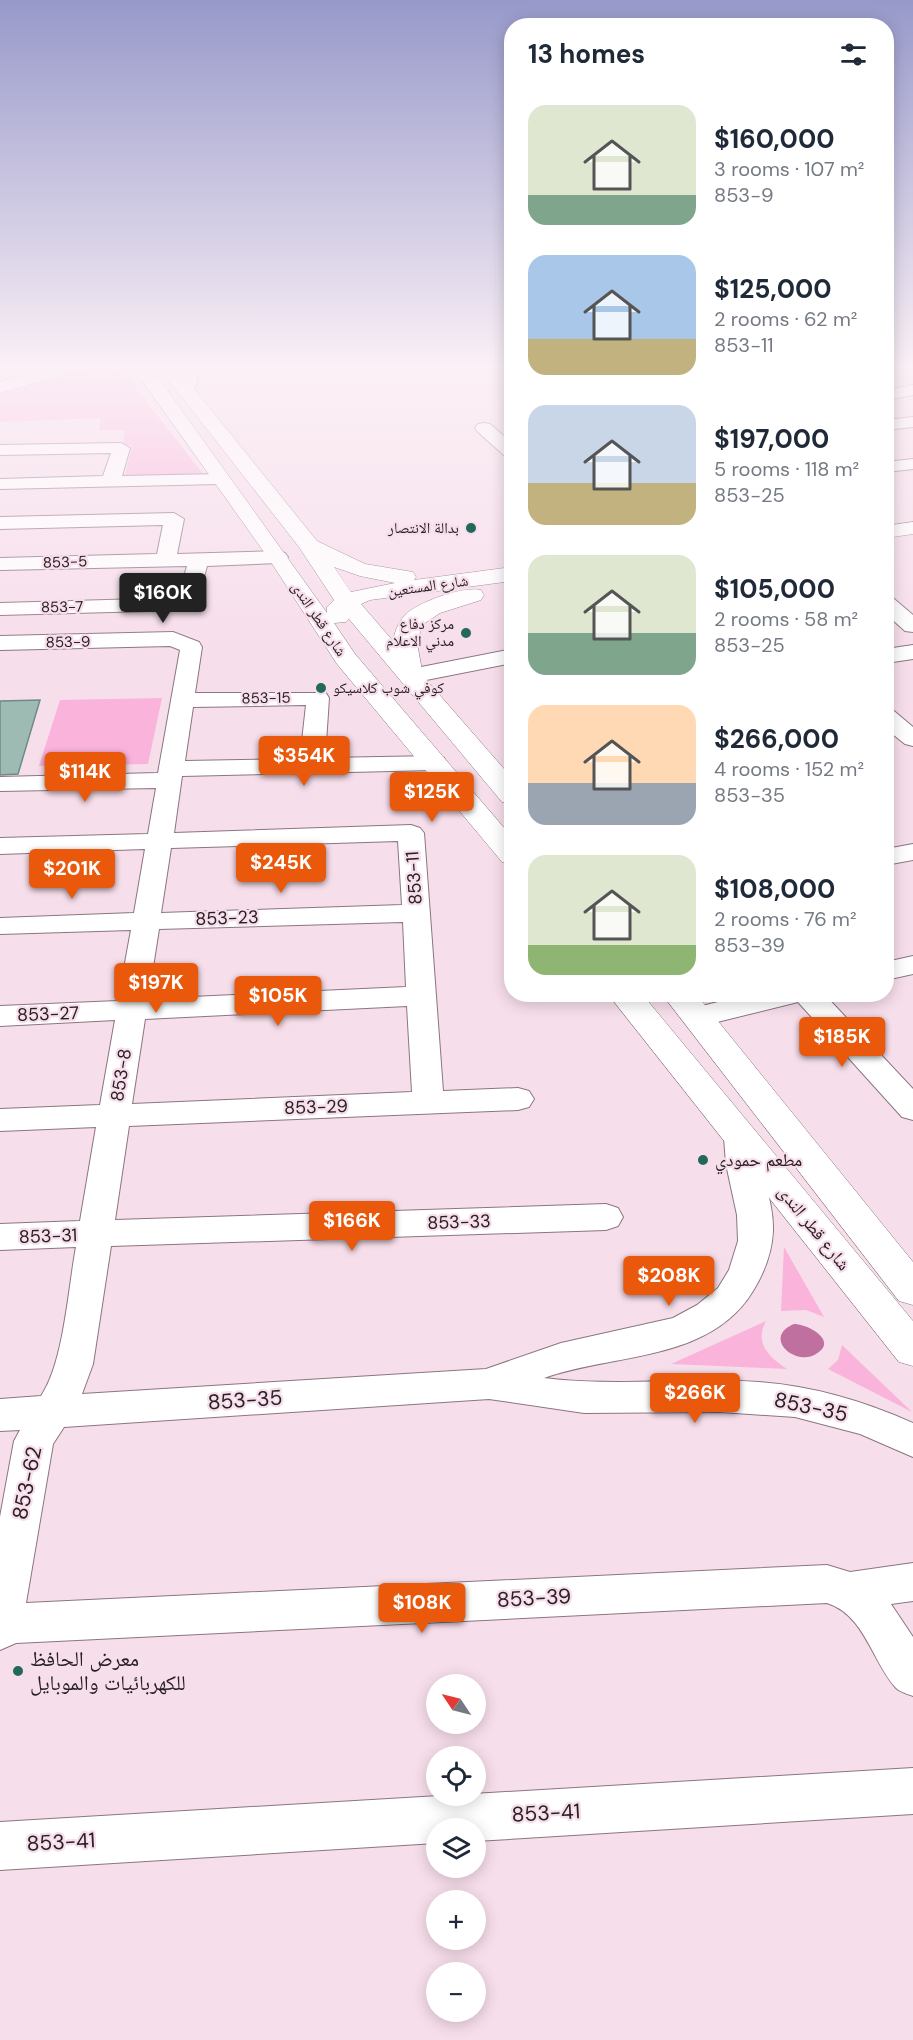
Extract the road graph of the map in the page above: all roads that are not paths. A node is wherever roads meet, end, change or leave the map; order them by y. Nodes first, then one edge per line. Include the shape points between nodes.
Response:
1 (116, 464) edge
2 (209, 464) edge
3 (249, 464) edge
4 (911, 464) edge
5 (894, 466) edge
6 (220, 479) junction
7 (111, 482) junction
8 (0, 484) edge
9 (913, 515) edge
10 (894, 518) edge
11 (0, 523) edge
12 (913, 528) edge
13 (894, 531) edge
14 (307, 543) junction
15 (278, 557) junction
16 (166, 560) junction
17 (199, 560) junction
18 (0, 564) edge
19 (504, 580) edge
20 (504, 581) edge
21 (504, 582) edge
22 (347, 602) junction
23 (187, 604) junction
24 (0, 609) edge
25 (894, 609) edge
26 (913, 626) edge
27 (173, 639) junction
28 (0, 643) edge
29 (913, 652) edge
30 (894, 655) edge
31 (504, 658) edge
32 (411, 676) junction
33 (182, 700) junction
34 (894, 723) edge
35 (913, 739) edge
36 (435, 763) junction
37 (312, 766) junction
38 (170, 774) junction
39 (0, 784) edge
40 (504, 786) edge
41 (159, 842) junction
42 (0, 846) edge
43 (504, 846) edge
44 (913, 852) edge
45 (894, 856) edge
46 (416, 913) junction
47 (146, 921) junction
48 (0, 926) edge
49 (913, 965) edge
50 (894, 969) edge
51 (421, 996) junction
52 (630, 1002) edge
53 (722, 1002) edge
54 (814, 1002) edge
55 (688, 1006) edge
56 (132, 1011) junction
57 (0, 1016) edge
58 (518, 1099) dead end
59 (428, 1102) junction
60 (913, 1109) edge
61 (773, 1115) junction
62 (115, 1116) junction
63 (0, 1120) edge
64 (742, 1140) junction
65 (797, 1146) junction
66 (606, 1217) dead end
67 (95, 1235) junction
68 (0, 1238) edge
69 (913, 1290) edge
70 (913, 1350) edge
71 (489, 1384) junction
72 (52, 1412) junction
73 (0, 1415) edge
74 (913, 1441) edge
75 (913, 1582) edge
76 (850, 1591) junction
77 (0, 1626) edge
78 (913, 1675) edge
79 (913, 1791) edge
80 (0, 1846) edge

1 - 7 street
2 - 6 main road, شارع قطر الندى
3 - 14 main road, شارع قطر الندى
4 - 5 street
6 - 7 street
6 - 15 main road, شارع قطر الندى
7 - 8 street
9 - 10 main road
11 - 16 street via 174,519
12 - 13 main road
14 - 19 main road via 352,568 376,576
14 - 22 main road, شارع قطر الندى
15 - 17 street
15 - 22 main road via 321,594
15 - 36 main road, شارع قطر الندى via 346,659
16 - 17 street
16 - 18 street, 853-5
17 - 23 street
20 - 22 main road via 370,605
21 - 32 main road via 428,610 409,626 405,639
22 - 32 main road, شارع قطر الندى
22 - 36 main road via 339,607 338,619
23 - 24 street, 853-7
23 - 27 street
25 - 26 street
27 - 28 street, 853-9
27 - 33 street, 853-8 via 191,648
29 - 30 street
31 - 32 street
32 - 40 main road, شارع قطر الندى
33 - 37 street, 853-15 via 318,698
33 - 38 street, 853-8
34 - 35 street
36 - 37 street
36 - 43 main road, شارع قطر الندى
37 - 38 street
38 - 39 street
38 - 41 street, 853-8
41 - 42 street
41 - 46 street, 853-11 via 411,833
41 - 47 street, 853-8
44 - 45 street
46 - 47 street, 853-23
46 - 51 street, 853-11
47 - 48 street, 853-23
47 - 56 street, 853-8
49 - 50 street
51 - 56 street, 853-27
51 - 59 street, 853-11
52 - 64 main road, شارع قطر الندى
53 - 55 street
54 - 60 street
55 - 61 main road
56 - 57 street, 853-27
56 - 62 street, 853-8
58 - 59 street, 853-29
59 - 62 street, 853-29
61 - 64 main road via 754,1126
61 - 65 main road
62 - 63 street
62 - 67 street, 853-8
64 - 65 main road via 757,1151 776,1144
64 - 70 main road, شارع قطر الندى
64 - 71 street, 853-35 via 741,1166 753,1208 755,1241 744,1272 726,1300 705,1318 679,1332 649,1342 552,1360
65 - 69 main road
66 - 67 street, 853-33
67 - 68 street, 853-31
67 - 72 street, 853-8 via 71,1377
71 - 72 street, 853-35
71 - 74 street, 853-35 via 542,1394 596,1398 768,1397 832,1408
72 - 73 street, 853-35
72 - 77 street, 853-62 via 34,1441 29,1460
75 - 76 street
76 - 77 street, 853-39 via 827,1584
76 - 78 street via 867,1604
79 - 80 street, 853-41

